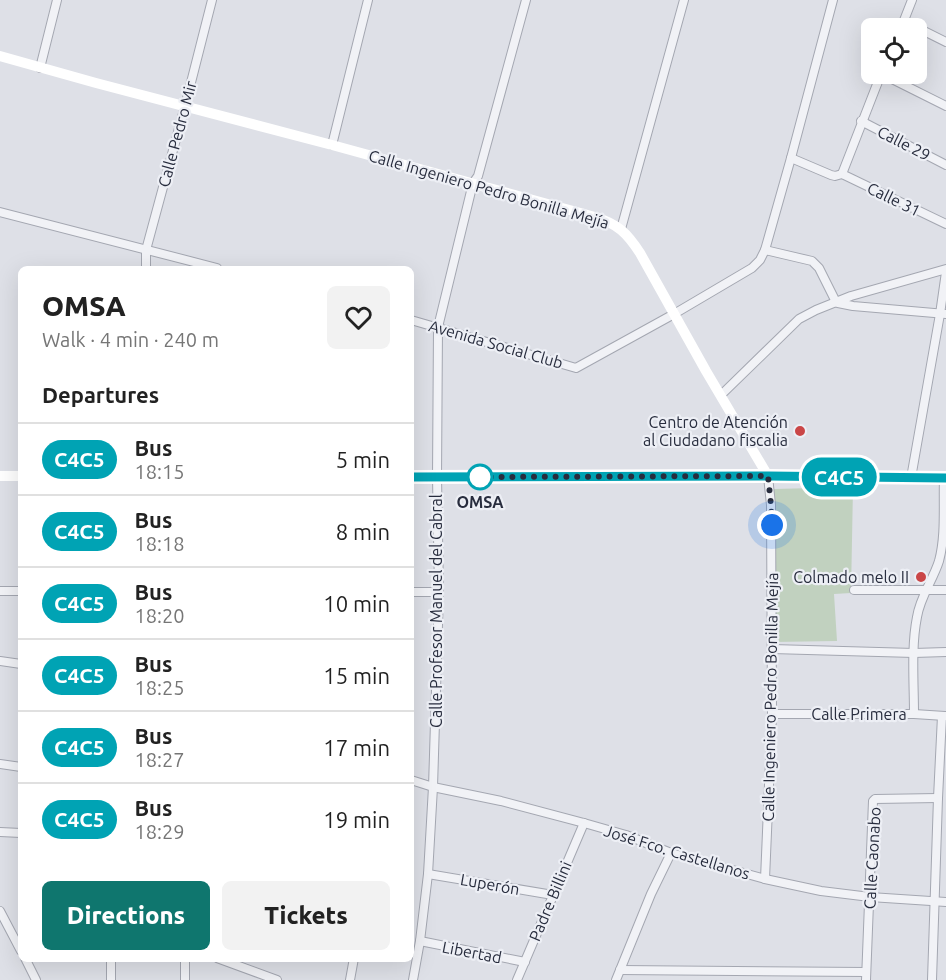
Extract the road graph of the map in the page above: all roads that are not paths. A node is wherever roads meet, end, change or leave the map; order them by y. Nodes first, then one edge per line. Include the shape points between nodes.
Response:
1 (57, 0) edge
2 (212, 0) edge
3 (368, 0) edge
4 (526, 0) edge
5 (684, 0) edge
6 (833, 0) edge
7 (912, 0) edge
8 (905, 18) edge
9 (927, 35) edge
10 (946, 42) edge
11 (0, 56) edge
12 (40, 68) junction
13 (877, 84) edge
14 (901, 84) edge
15 (185, 106) junction
16 (946, 106) edge
17 (861, 121) junction
18 (332, 145) junction
19 (791, 158) junction
20 (946, 165) edge
21 (842, 174) junction
22 (473, 183) junction
23 (0, 212) edge
24 (946, 224) edge
25 (621, 229) junction
26 (146, 250) junction
27 (765, 250) junction
28 (146, 266) edge
29 (209, 266) edge
30 (946, 270) edge
31 (836, 302) junction
32 (675, 314) junction
33 (943, 314) edge
34 (414, 321) edge
35 (438, 327) junction
36 (721, 395) junction
37 (0, 476) edge
38 (18, 476) edge
39 (768, 476) junction
40 (414, 477) edge
41 (437, 477) junction
42 (911, 478) junction
43 (945, 478) edge
44 (854, 590) dead end
45 (946, 590) edge
46 (0, 591) edge
47 (18, 591) edge
48 (926, 591) junction
49 (414, 592) edge
50 (439, 592) junction
51 (772, 649) junction
52 (946, 652) edge
53 (914, 653) junction
54 (0, 660) edge
55 (18, 663) edge
56 (772, 714) junction
57 (914, 714) junction
58 (944, 716) edge
59 (0, 764) edge
60 (18, 767) edge
61 (414, 781) edge
62 (433, 787) junction
63 (938, 798) junction
64 (584, 823) junction
65 (0, 832) edge
66 (18, 833) edge
67 (670, 852) junction
68 (428, 873) junction
69 (765, 879) junction
70 (553, 895) junction
71 (870, 897) junction
72 (935, 901) junction
73 (946, 902) edge
74 (0, 911) edge
75 (420, 942) junction
76 (18, 945) edge
77 (27, 962) edge
78 (111, 962) edge
79 (185, 962) edge
80 (227, 962) edge
81 (353, 962) edge
82 (525, 962) junction
83 (620, 970) junction
84 (866, 976) edge
85 (274, 979) edge
86 (36, 980) edge
87 (111, 980) edge
88 (184, 980) edge
89 (350, 980) edge
90 (413, 980) edge
91 (517, 980) edge
92 (616, 980) edge
93 (932, 980) edge

1 - 12 street
2 - 15 street, Calle Pedro Mir
3 - 18 street
4 - 22 street, Calle Profesor Manuel del Cabral
5 - 25 street
6 - 19 street
7 - 8 street
9 - 10 street
11 - 12 street, Calle Ingeniero Pedro Bonilla Mejía
12 - 15 street, Calle Ingeniero Pedro Bonilla Mejía
13 - 17 street
14 - 16 street
15 - 18 street, Calle Ingeniero Pedro Bonilla Mejía
15 - 26 street, Calle Pedro Mir
17 - 20 street, Calle 29
17 - 21 street
18 - 22 street, Calle Ingeniero Pedro Bonilla Mejía
19 - 21 street, Calle 31 via 831,175
19 - 27 street
21 - 24 street, Calle 31
22 - 25 street, Calle Ingeniero Pedro Bonilla Mejía via 595,217
22 - 35 street, Calle Profesor Manuel del Cabral
23 - 26 street
25 - 32 street, Calle Ingeniero Pedro Bonilla Mejía via 636,246
26 - 28 street, Calle Pedro Mir
26 - 29 street
27 - 31 street via 812,261
27 - 32 street, Avenida Social Club via 752,268
30 - 31 street
30 - 33 street
31 - 33 street
31 - 36 street via 799,319
32 - 35 street, Avenida Social Club via 576,368
32 - 36 street, Calle Ingeniero Pedro Bonilla Mejía
33 - 42 street
34 - 35 street, Avenida Social Club
35 - 41 street, Calle Profesor Manuel del Cabral
36 - 39 street, Calle Ingeniero Pedro Bonilla Mejía
37 - 38 street
39 - 41 street
39 - 42 street
39 - 51 street, Calle Ingeniero Pedro Bonilla Mejía
40 - 41 street
41 - 50 street, Calle Profesor Manuel del Cabral
42 - 43 street
43 - 48 street via 941,549
44 - 48 street
45 - 48 street
46 - 47 street
48 - 53 street via 916,620
49 - 50 street
50 - 62 street, Calle Profesor Manuel del Cabral
51 - 53 street
51 - 56 street, Calle Ingeniero Pedro Bonilla Mejía
52 - 53 street
53 - 57 street
54 - 55 street
56 - 57 street, Calle Primera
56 - 69 street, Calle Ingeniero Pedro Bonilla Mejía
57 - 58 street, Calle Primera
58 - 63 street
59 - 60 street
61 - 62 street, José Fco. Castellanos
62 - 64 street, José Fco. Castellanos
62 - 68 street, Calle Profesor Manuel del Cabral
63 - 71 street, Calle Caonabo via 874,800
63 - 72 street
64 - 67 street, José Fco. Castellanos
64 - 70 street, Padre Billini
65 - 66 street
67 - 69 street, José Fco. Castellanos
67 - 83 street
68 - 70 street, Luperón
68 - 75 street, Calle Profesor Manuel del Cabral
69 - 71 street, José Fco. Castellanos
70 - 82 street, Padre Billini
71 - 72 street, José Fco. Castellanos
71 - 84 street, Calle Caonabo
72 - 73 street, José Fco. Castellanos
72 - 93 street
74 - 76 street
75 - 82 street, Libertad
75 - 90 street, Calle Profesor Manuel del Cabral
77 - 86 street
78 - 87 street
79 - 88 street
80 - 85 street
81 - 89 street
82 - 91 street, Padre Billini
83 - 84 street
83 - 92 street

